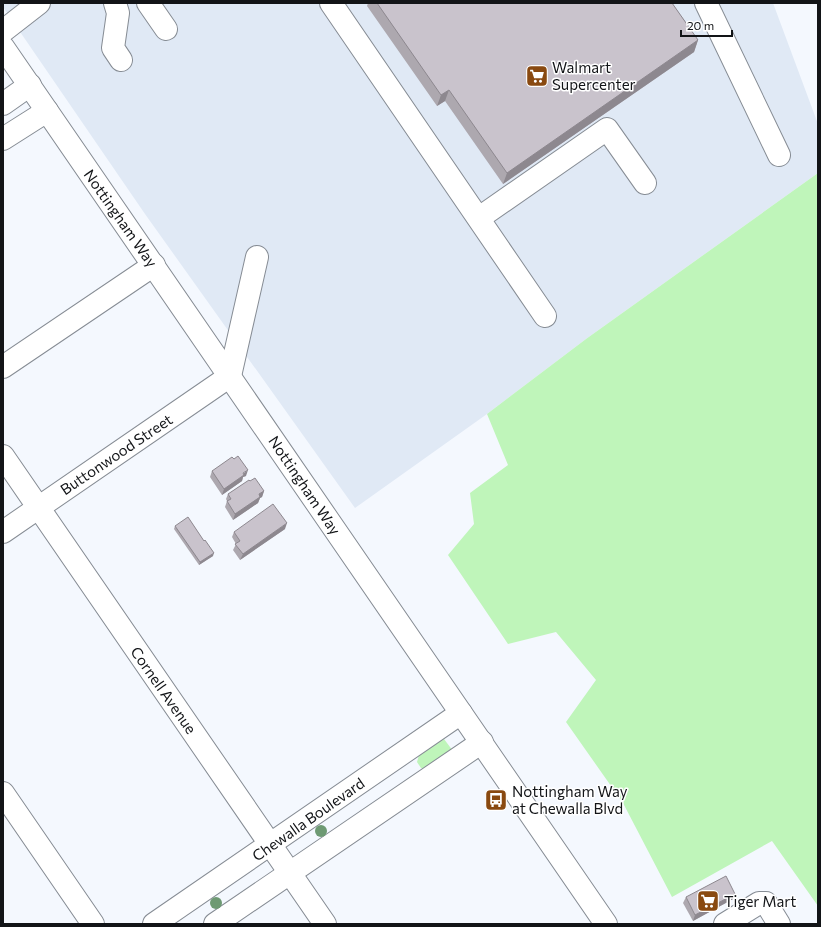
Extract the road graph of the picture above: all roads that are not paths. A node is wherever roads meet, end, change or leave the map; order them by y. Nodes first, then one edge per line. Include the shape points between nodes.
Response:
1 (39, 3) edge
2 (115, 3) edge
3 (148, 3) edge
4 (331, 3) edge
5 (706, 3) edge
6 (166, 29) dead end
7 (3, 31) edge
8 (3, 47) edge
9 (121, 60) dead end
10 (30, 85) junction
11 (3, 104) edge
12 (47, 111) junction
13 (3, 139) edge
14 (779, 155) dead end
15 (645, 183) dead end
16 (478, 218) junction
17 (257, 257) dead end
18 (154, 265) junction
19 (545, 316) dead end
20 (3, 367) edge
21 (230, 376) junction
22 (3, 456) edge
23 (38, 508) junction
24 (3, 532) edge
25 (461, 713) junction
26 (482, 742) junction
27 (402, 754) junction
28 (422, 783) junction
29 (3, 793) edge
30 (271, 845) junction
31 (290, 873) junction
32 (93, 924) edge
33 (154, 924) edge
34 (215, 924) edge
35 (325, 924) edge
36 (606, 924) edge
37 (725, 924) edge
38 (779, 924) edge

1 - 7 street
2 - 9 street via 118,14 113,48
3 - 6 street
4 - 16 street
5 - 14 street
8 - 10 street, Nottingham Way
10 - 11 street
10 - 12 street, Nottingham Way
12 - 13 street
12 - 18 street, Nottingham Way
15 - 16 street via 607,129
16 - 19 street
17 - 21 street
18 - 20 street
18 - 21 street, Nottingham Way
21 - 23 street, Buttonwood Street
21 - 25 street, Nottingham Way
22 - 23 street, Cornell Avenue
23 - 24 street, Buttonwood Street
23 - 30 street, Cornell Avenue
25 - 26 street, Nottingham Way
25 - 27 street, Chewalla Boulevard
26 - 28 street
26 - 36 street, Nottingham Way
27 - 28 street
27 - 30 street, Chewalla Boulevard
28 - 31 street
29 - 32 street
30 - 31 street, Cornell Avenue
30 - 33 street, Chewalla Boulevard
31 - 34 street
31 - 35 street, Cornell Avenue
37 - 38 street via 759,903 766,902

